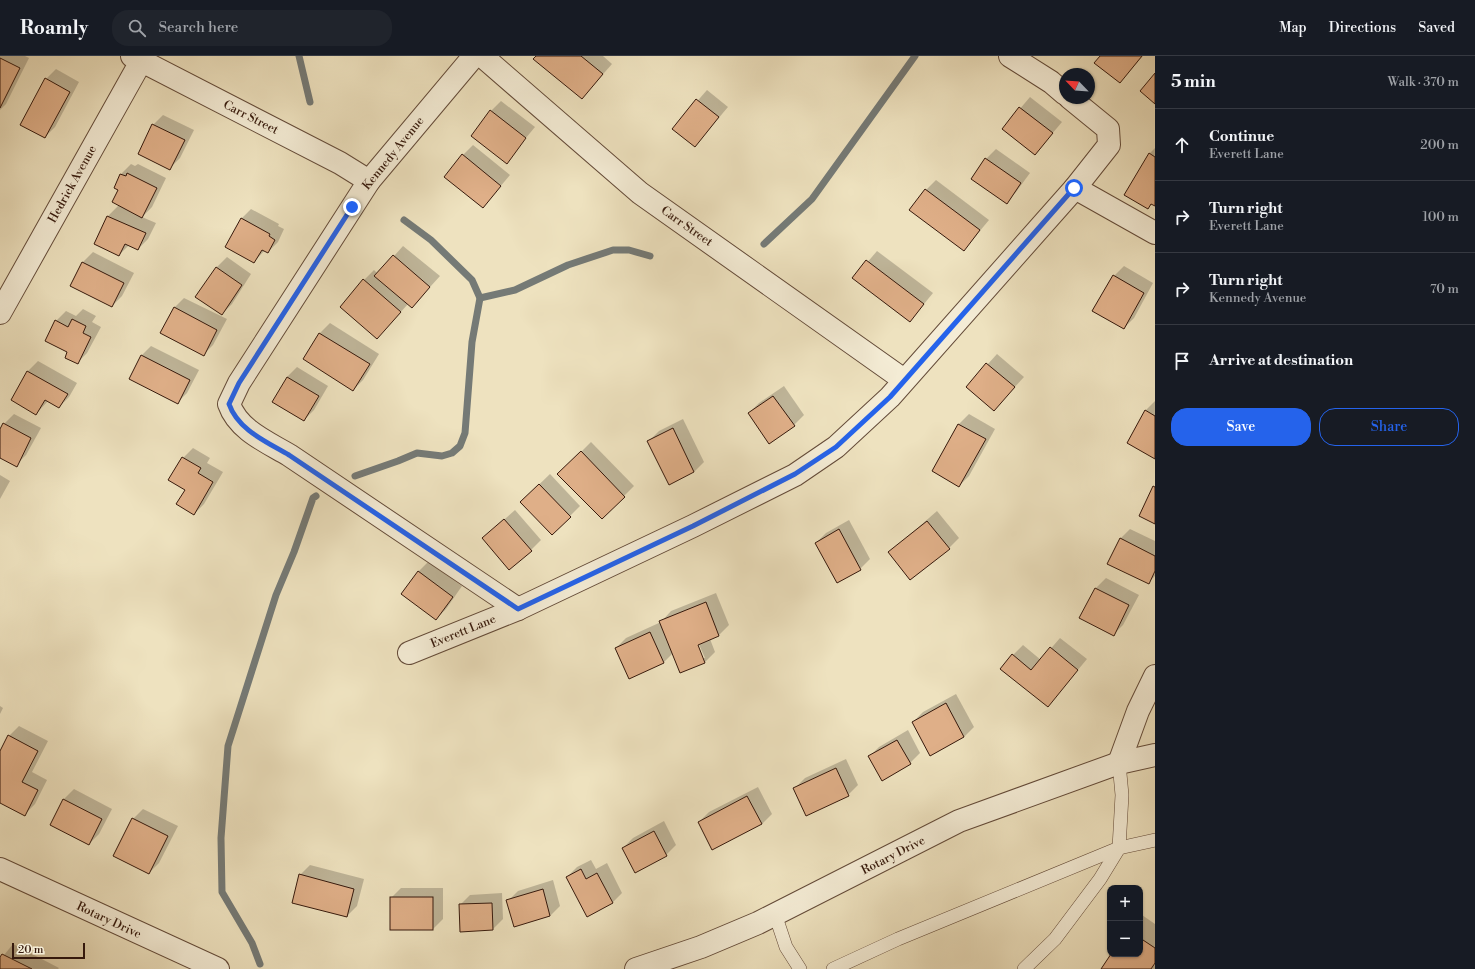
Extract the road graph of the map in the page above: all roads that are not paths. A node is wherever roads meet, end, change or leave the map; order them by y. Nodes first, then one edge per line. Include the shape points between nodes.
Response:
1 (474, 56) edge
2 (482, 56) edge
3 (1010, 56) edge
4 (139, 58) edge
5 (1059, 89) edge
6 (1077, 104) edge
7 (369, 181) junction
8 (1074, 188) junction
9 (1155, 233) edge
10 (0, 313) edge
11 (904, 380) junction
12 (238, 421) joint
13 (518, 609) junction
14 (409, 653) dead end
15 (1155, 676) edge
16 (1155, 755) edge
17 (1119, 763) junction
18 (1155, 840) edge
19 (1119, 848) junction
20 (0, 869) edge
21 (775, 914) junction
22 (218, 969) edge
23 (636, 969) edge
24 (800, 969) edge
25 (833, 969) edge
26 (1024, 969) edge

1 - 7 street, Kennedy Avenue
2 - 11 street, Carr Street via 640,193
3 - 5 street
4 - 7 street, Carr Street via 340,163
4 - 10 street, Hedrick Avenue
6 - 8 street, Everett Lane via 1108,129 1109,144
7 - 12 street, Kennedy Avenue via 239,383 229,404
8 - 9 street
8 - 11 street, Everett Lane
11 - 13 street, Everett Lane via 890,397 836,447 795,474 693,526
12 - 13 street, Everett Lane
13 - 14 street, Everett Lane
15 - 17 street via 1138,711
16 - 17 street, Rotary Drive
17 - 19 lane via 1122,795
17 - 21 street, Rotary Drive via 959,821
18 - 19 lane
19 - 25 lane via 898,939
19 - 26 lane via 1100,879 1055,939
20 - 22 street, Rotary Drive
21 - 23 street, Rotary Drive via 701,947
21 - 24 lane via 786,947

